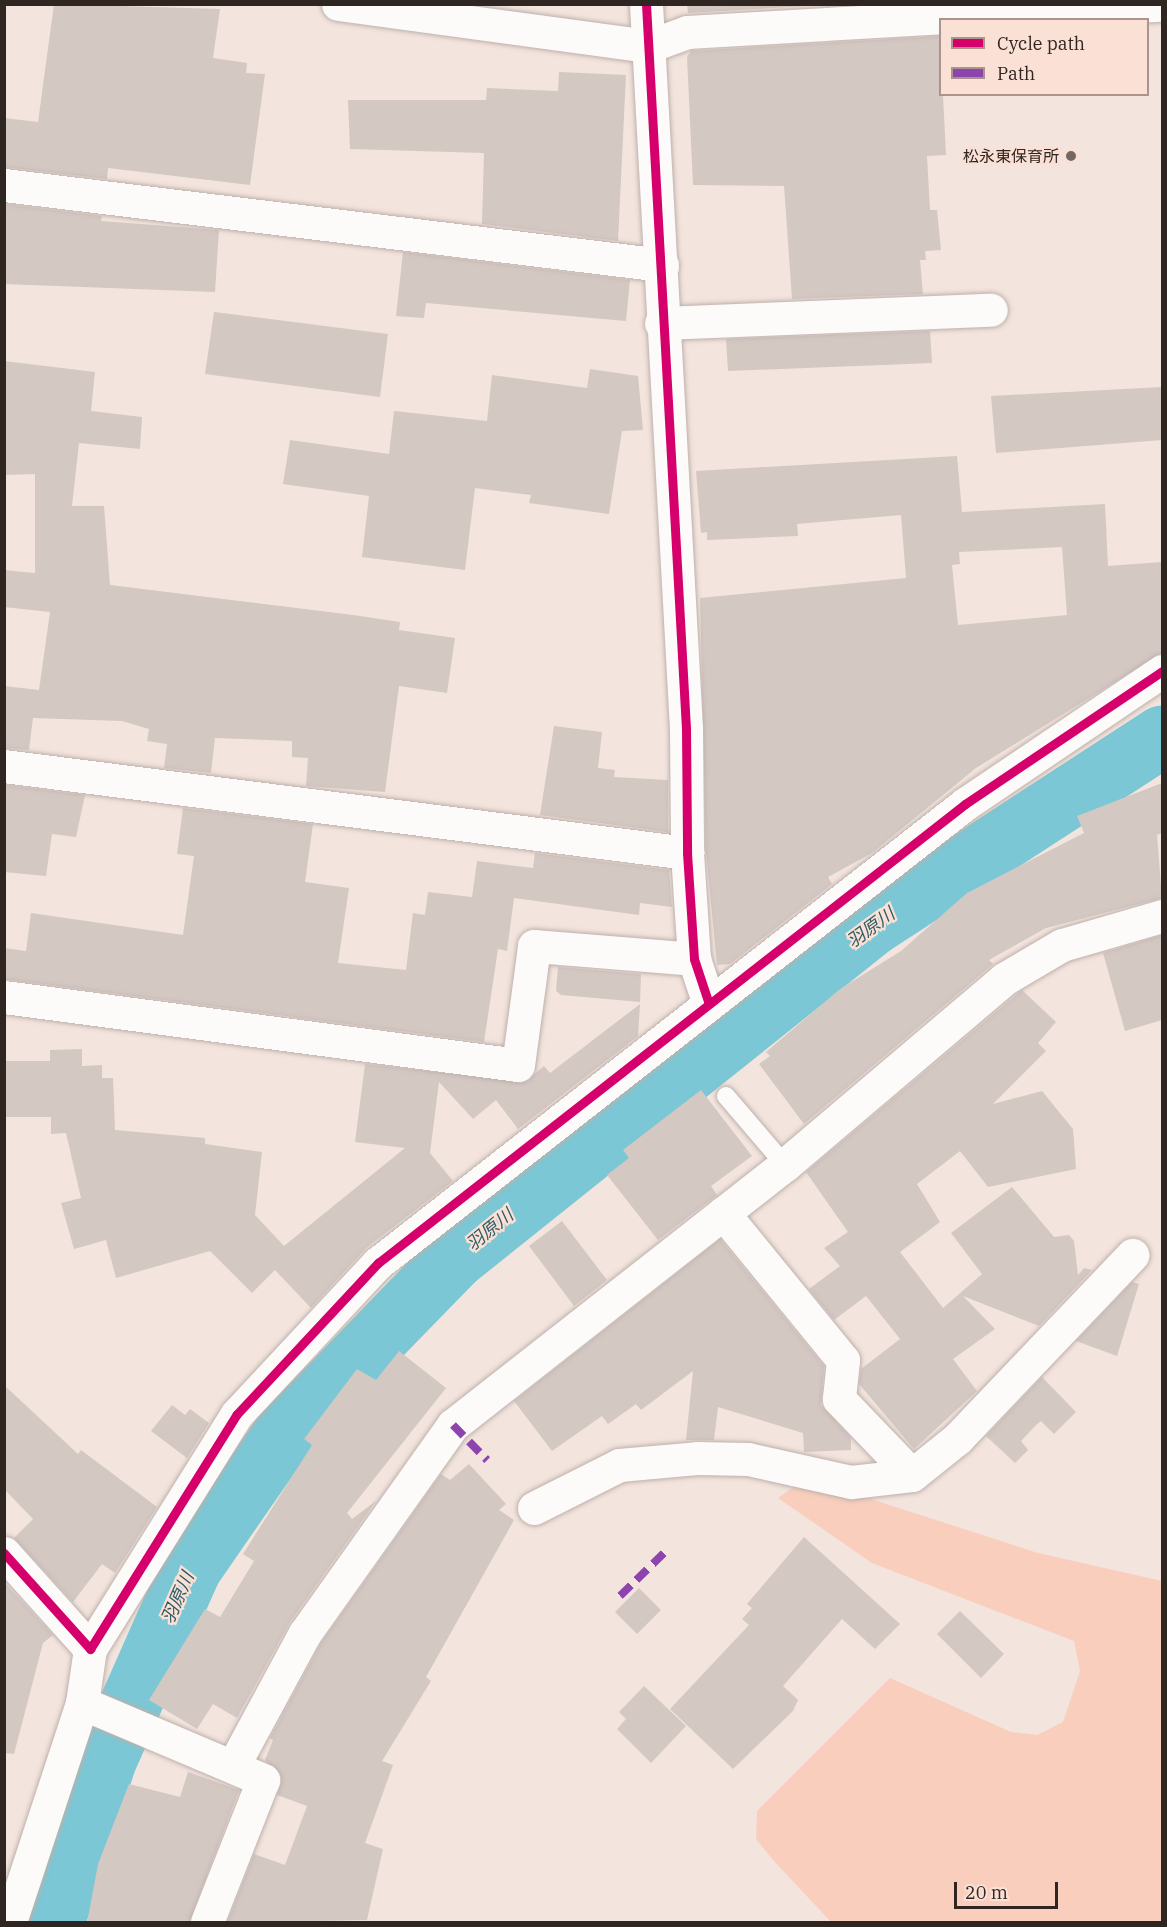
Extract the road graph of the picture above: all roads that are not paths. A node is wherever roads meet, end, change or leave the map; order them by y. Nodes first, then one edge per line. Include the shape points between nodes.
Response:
1 (338, 4) edge
2 (646, 4) edge
3 (1162, 5) edge
4 (649, 46) junction
5 (4, 185) edge
6 (662, 265) junction
7 (991, 310) dead end
8 (661, 323) junction
9 (1162, 671) edge
10 (4, 766) edge
11 (687, 853) junction
12 (1162, 916) edge
13 (694, 959) junction
14 (4, 997) edge
15 (709, 1004) junction
16 (726, 1096) dead end
17 (785, 1165) junction
18 (723, 1213) junction
19 (1132, 1255) dead end
20 (912, 1475) junction
21 (534, 1508) dead end
22 (4, 1553) edge
23 (90, 1649) junction
24 (82, 1703) junction
25 (233, 1766) junction
26 (10, 1923) edge
27 (207, 1923) edge

1 - 4 street
2 - 4 street
3 - 4 street via 687,32
4 - 6 street
5 - 6 street
6 - 8 street
7 - 8 street
8 - 11 street via 686,728
9 - 15 street via 965,804
10 - 11 street
11 - 13 street
12 - 17 street via 1062,945 1004,980
13 - 14 street via 534,946 518,1065
13 - 15 street
15 - 23 street via 378,1263 237,1414
16 - 17 lane
17 - 18 street
18 - 20 street via 843,1360 839,1399
18 - 25 street via 453,1425 305,1633
19 - 20 street via 958,1438
20 - 21 street via 850,1482 748,1459 698,1458 620,1465
22 - 23 street
23 - 24 street
24 - 25 street via 151,1736
24 - 26 street
25 - 27 street via 263,1780

